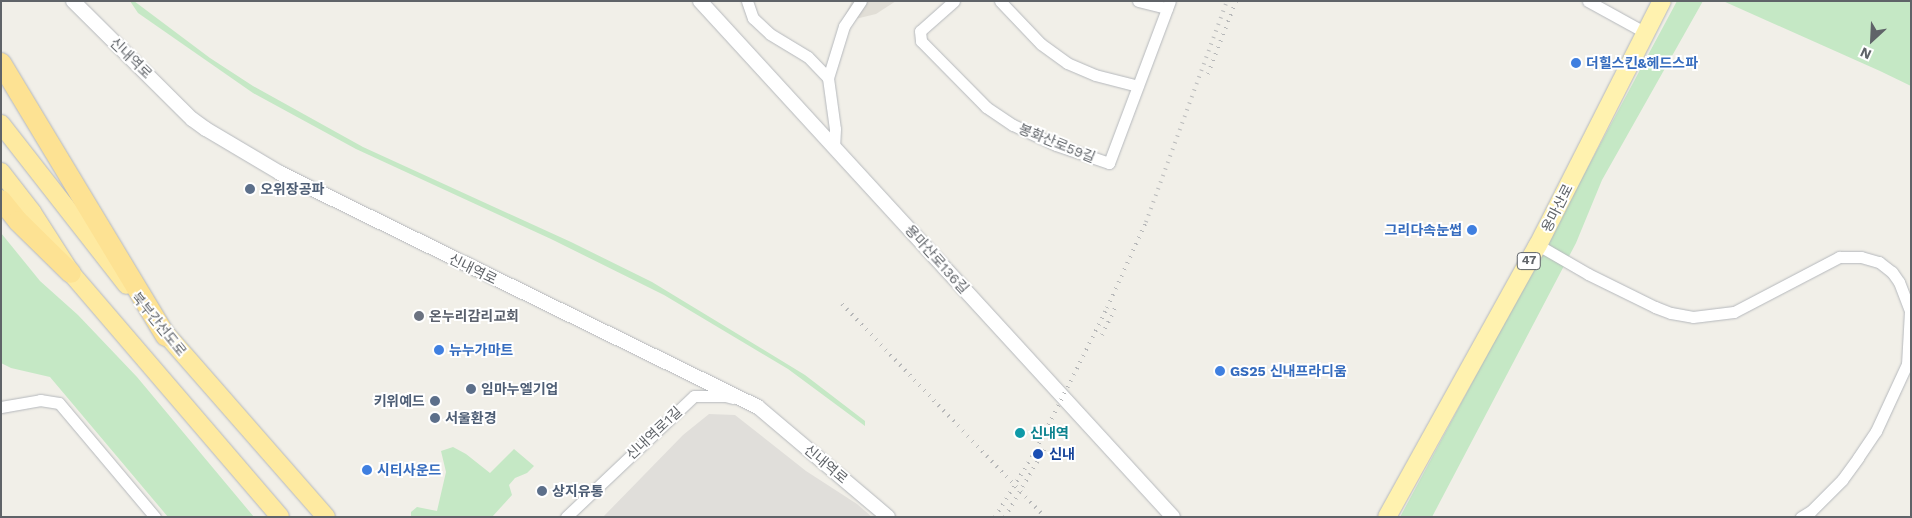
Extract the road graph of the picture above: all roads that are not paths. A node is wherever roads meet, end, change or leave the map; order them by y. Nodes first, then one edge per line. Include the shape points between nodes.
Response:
1 (73, 1) edge
2 (700, 1) edge
3 (747, 1) edge
4 (862, 1) edge
5 (954, 1) edge
6 (1000, 1) edge
7 (1138, 1) edge
8 (1588, 1) edge
9 (1662, 1) edge
10 (1169, 5) edge
11 (1646, 33) junction
12 (1, 63) edge
13 (828, 78) junction
14 (1138, 86) junction
15 (1, 124) edge
16 (834, 146) junction
17 (1, 172) edge
18 (1, 200) edge
19 (1538, 245) junction
20 (71, 274) junction
21 (166, 336) junction
22 (1, 407) edge
23 (758, 407) junction
24 (155, 517) edge
25 (280, 517) edge
26 (326, 517) edge
27 (566, 517) edge
28 (888, 517) edge
29 (1173, 517) edge
30 (1387, 517) edge
31 (1801, 517) edge

1 - 23 street, 신내역로 via 192,118 271,168
2 - 16 street, 용마산로136길
3 - 13 street via 752,18 770,34 808,57
4 - 13 street via 844,26
5 - 14 street, 봉화산로59길 via 920,31 921,41 986,106 1013,125 1056,145 1109,163
6 - 14 street via 1041,44 1067,63 1095,75
7 - 10 street
8 - 11 street
9 - 11 main road, 용마산로 / 47
10 - 14 street, 봉화산로59길
11 - 19 main road, 용마산로 / 47
12 - 21 highway
13 - 16 street
15 - 21 highway, 북부간선도로
16 - 29 street, 용마산로136길
17 - 20 highway via 32,212
18 - 20 highway
19 - 30 main road, 용마산로 / 47
19 - 31 street via 1654,307 1693,317 1734,312 1839,257 1861,257 1879,262 1892,272 1910,311 1907,364 1876,431 1858,458 1842,480
20 - 25 highway
21 - 26 highway, 북부간선도로
22 - 24 street via 40,400 58,403
23 - 27 street, 신내역로1길 via 725,396 694,396
23 - 28 street, 신내역로

